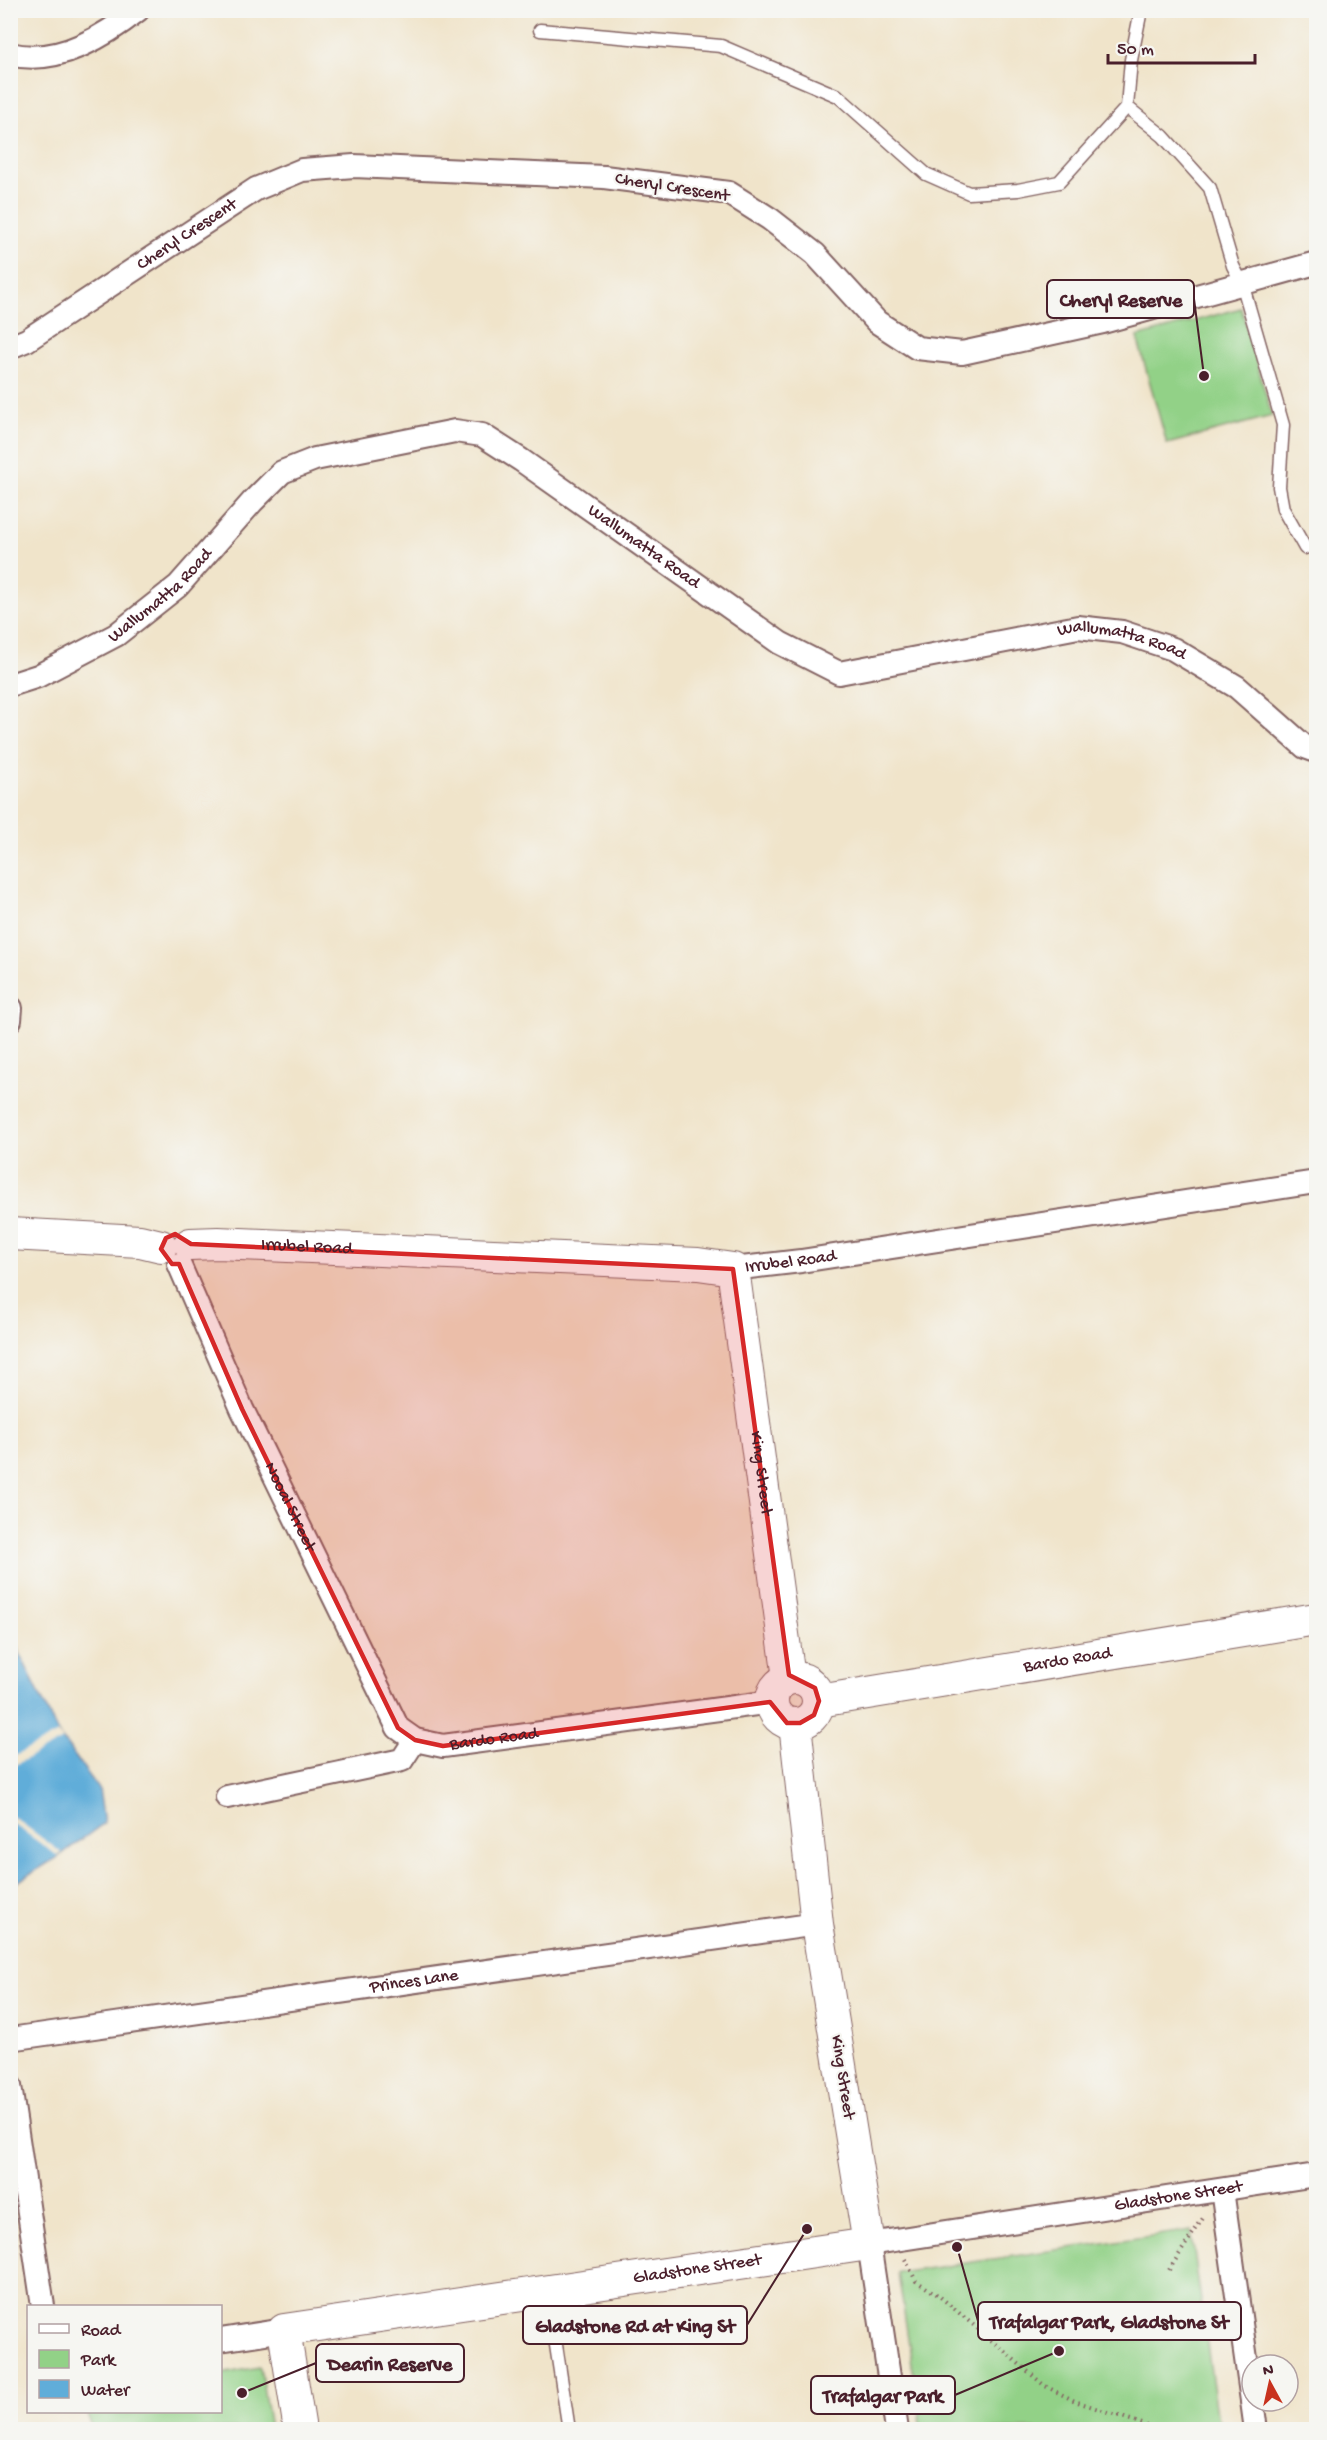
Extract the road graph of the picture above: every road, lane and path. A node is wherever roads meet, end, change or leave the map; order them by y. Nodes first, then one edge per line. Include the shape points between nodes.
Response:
1 (138, 10) edge
2 (1141, 10) edge
3 (540, 30) dead end
4 (10, 54) edge
5 (1127, 107) junction
6 (1317, 263) edge
7 (1242, 283) junction
8 (10, 347) edge
9 (1305, 548) dead end
10 (10, 685) edge
11 (1317, 751) edge
12 (11, 1008) edge
13 (10, 1020) edge
14 (1317, 1182) edge
15 (10, 1234) edge
16 (177, 1251) junction
17 (732, 1269) junction
18 (1317, 1619) edge
19 (781, 1690) junction
20 (819, 1701) junction
21 (795, 1724) junction
22 (415, 1740) junction
23 (227, 1797) dead end
24 (818, 1924) junction
25 (10, 2039) edge
26 (10, 2086) edge
27 (1317, 2175) edge
28 (1222, 2190) junction
29 (869, 2244) junction
30 (905, 2255) dead end
31 (1169, 2270) dead end
32 (548, 2292) junction
33 (43, 2305) edge
34 (284, 2330) junction
35 (222, 2340) edge
36 (1245, 2353) edge
37 (1254, 2413) edge
38 (300, 2430) edge
39 (569, 2430) edge
40 (897, 2430) edge
41 (1160, 2430) edge
42 (1256, 2430) edge

1 - 4 street via 114,29 62,53
2 - 5 lane
3 - 5 lane via 721,46 838,96 926,174 969,193 1059,182
5 - 7 lane via 1163,136 1210,188 1233,266
6 - 7 street, Cheryl Crescent
7 - 8 street, Cheryl Crescent via 1103,322 962,353 916,348 877,322 815,255 729,193 604,177 354,166 302,170 256,189 134,272
7 - 9 lane via 1283,425 1283,509
10 - 11 street, Wallumatta Road via 39,676 116,635 178,586 282,472 315,459 455,431 482,435 780,643 827,669 839,673 1078,627 1122,632 1173,649 1237,687 1305,747
12 - 13 street
14 - 17 street, Irrubel Road
15 - 16 street, Irrubel Road via 140,1241
16 - 17 street, Irrubel Road via 218,1243 698,1264
16 - 22 street, Nooal Street via 242,1409 398,1728
17 - 19 street, King Street
18 - 20 street, Bardo Road
19 - 20 street via 797,1677 812,1684
19 - 21 street via 776,1714
19 - 22 street, Bardo Road via 442,1746
20 - 21 street via 808,1720
21 - 24 street, King Street
22 - 23 street via 402,1760
24 - 25 street, Princes Lane
24 - 29 street, King Street
26 - 33 street
27 - 28 street, Gladstone Street
28 - 29 street, Gladstone Street
28 - 31 path
28 - 36 street
29 - 32 street, Gladstone Street
29 - 40 street, King Street
30 - 41 path via 916,2281 938,2295 1045,2386 1075,2401
32 - 34 street, Gladstone Street
32 - 39 lane
34 - 35 street, Gladstone Street
34 - 38 street
37 - 42 street

